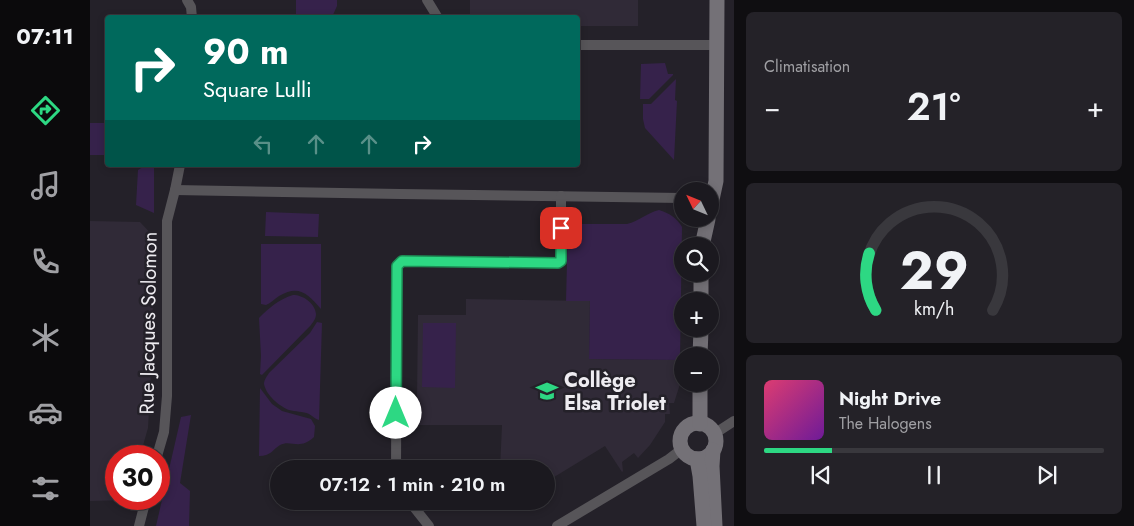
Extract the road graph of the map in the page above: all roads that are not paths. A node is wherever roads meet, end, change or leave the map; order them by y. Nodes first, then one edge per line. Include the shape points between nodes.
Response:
1 (427, 0) edge
2 (717, 0) edge
3 (189, 1) edge
4 (192, 15) edge
5 (436, 15) edge
6 (717, 45) junction
7 (580, 46) edge
8 (180, 167) edge
9 (716, 182) edge
10 (175, 190) junction
11 (561, 196) junction
12 (674, 198) edge
13 (700, 392) edge
14 (734, 421) edge
15 (700, 424) junction
16 (714, 434) junction
17 (160, 445) edge
18 (682, 449) junction
19 (713, 450) junction
20 (697, 459) junction
21 (396, 460) edge
22 (143, 510) edge
23 (416, 510) edge
24 (139, 526) edge
25 (429, 526) edge
26 (557, 526) edge
27 (704, 526) edge
28 (715, 526) edge

1 - 5 street
2 - 6 main road
3 - 4 street
6 - 7 street
6 - 9 main road
8 - 10 street, Rue Jacques Solomon
10 - 11 street
10 - 17 street, Rue Jacques Solomon via 167,221 167,396
11 - 12 street
11 - 21 street via 561,261 558,263 402,261 397,266
13 - 15 main road
14 - 16 street
15 - 16 main road
15 - 18 main road via 685,429
16 - 19 main road
18 - 20 main road
18 - 26 street
19 - 20 main road via 707,457
19 - 28 main road
20 - 27 main road
22 - 24 street
23 - 25 street

